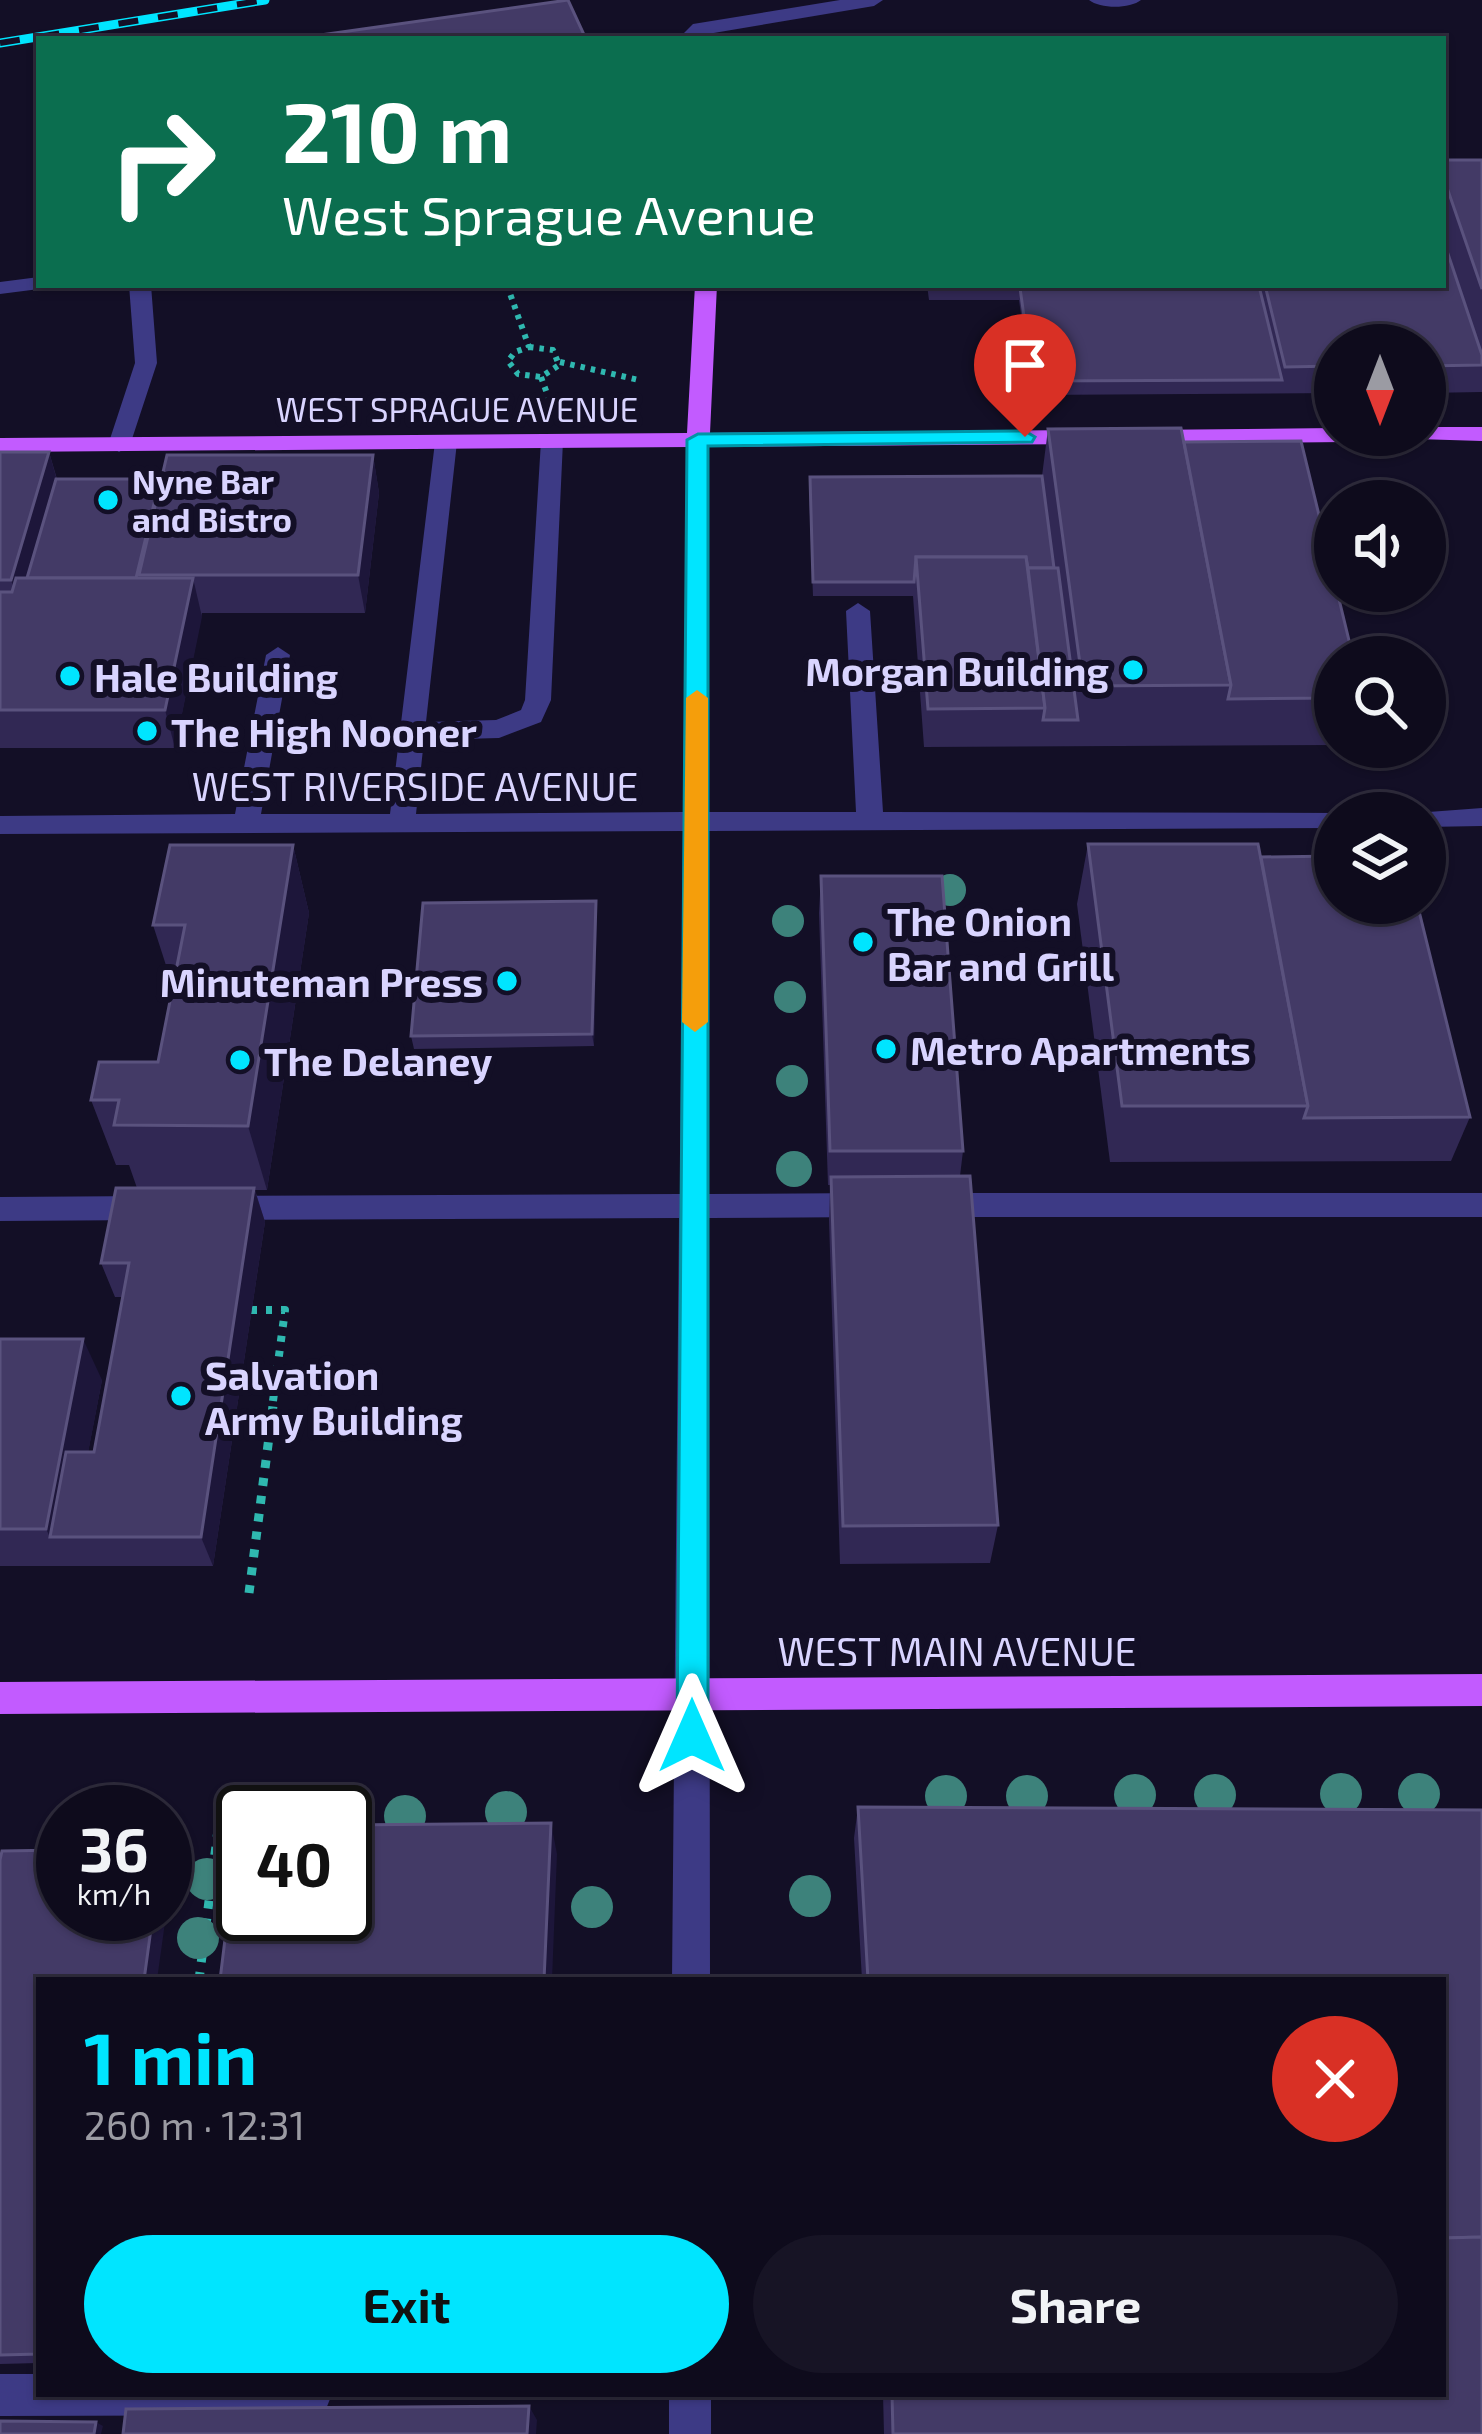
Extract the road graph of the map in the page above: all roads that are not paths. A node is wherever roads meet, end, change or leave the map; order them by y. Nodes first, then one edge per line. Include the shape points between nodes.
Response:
1 (874, 0) edge
2 (1098, 0) edge
3 (1132, 0) edge
4 (689, 36) edge
5 (36, 283) edge
6 (0, 288) edge
7 (140, 288) edge
8 (706, 288) edge
9 (1446, 434) edge
10 (1482, 434) edge
11 (1314, 435) edge
12 (698, 440) junction
13 (552, 441) junction
14 (446, 442) junction
15 (0, 445) edge
16 (119, 445) junction
17 (858, 611) dead end
18 (278, 655) dead end
19 (412, 731) junction
20 (1446, 818) edge
21 (1482, 818) edge
22 (1314, 819) edge
23 (870, 822) junction
24 (402, 823) junction
25 (696, 823) junction
26 (246, 824) junction
27 (0, 825) edge
28 (695, 1205) junction
29 (1482, 1205) edge
30 (0, 1209) edge
31 (1482, 1690) edge
32 (693, 1694) junction
33 (0, 1698) edge
34 (692, 1977) edge
35 (0, 2395) edge
36 (36, 2395) edge
37 (690, 2397) edge
38 (690, 2434) edge

1 - 4 street
2 - 3 street
5 - 6 street
7 - 16 street via 146,363
8 - 12 main road
9 - 10 main road
11 - 12 main road, WEST SPRAGUE AVENUE
12 - 13 main road, WEST SPRAGUE AVENUE
12 - 25 street
13 - 14 main road, WEST SPRAGUE AVENUE
13 - 19 street via 532,716 499,730
14 - 16 main road, WEST SPRAGUE AVENUE
14 - 19 street
15 - 16 main road, WEST SPRAGUE AVENUE
17 - 23 street
18 - 26 street
19 - 24 street
20 - 21 street
22 - 23 street, WEST RIVERSIDE AVENUE
23 - 25 street, WEST RIVERSIDE AVENUE
24 - 25 street, WEST RIVERSIDE AVENUE
24 - 26 street, WEST RIVERSIDE AVENUE
25 - 28 street
26 - 27 street, WEST RIVERSIDE AVENUE
28 - 29 street
28 - 30 street
28 - 32 street
31 - 32 main road, WEST MAIN AVENUE
32 - 33 main road, WEST MAIN AVENUE
32 - 34 street
35 - 36 street
37 - 38 street

